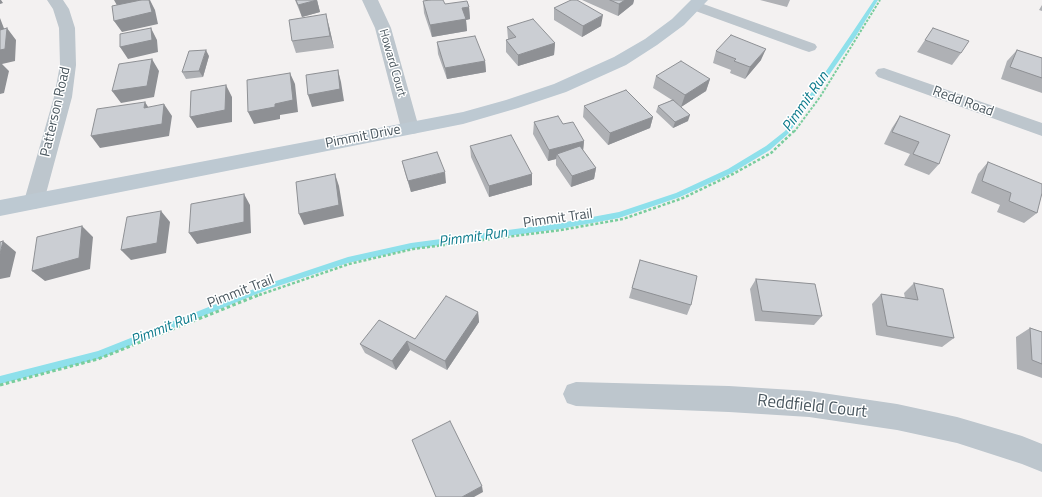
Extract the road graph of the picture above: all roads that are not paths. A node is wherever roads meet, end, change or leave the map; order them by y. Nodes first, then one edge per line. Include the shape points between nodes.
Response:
1 (55, 0) edge
2 (370, 0) edge
3 (697, 3) edge
4 (809, 47) dead end
5 (884, 73) dead end
6 (410, 128) junction
7 (1042, 130) edge
8 (34, 201) junction
9 (0, 208) edge
10 (576, 394) dead end
11 (1042, 458) edge

1 - 8 street, Patterson Road via 67,28 68,65 63,97
2 - 6 street, Howard Court via 383,28
3 - 4 street
3 - 6 street, Pimmit Drive via 678,22 651,42 596,73 512,104 463,118
5 - 7 street, Redd Road
6 - 8 street, Pimmit Drive
8 - 9 street, Pimmit Drive
10 - 11 street, Reddfield Court via 809,404 897,417 957,430

